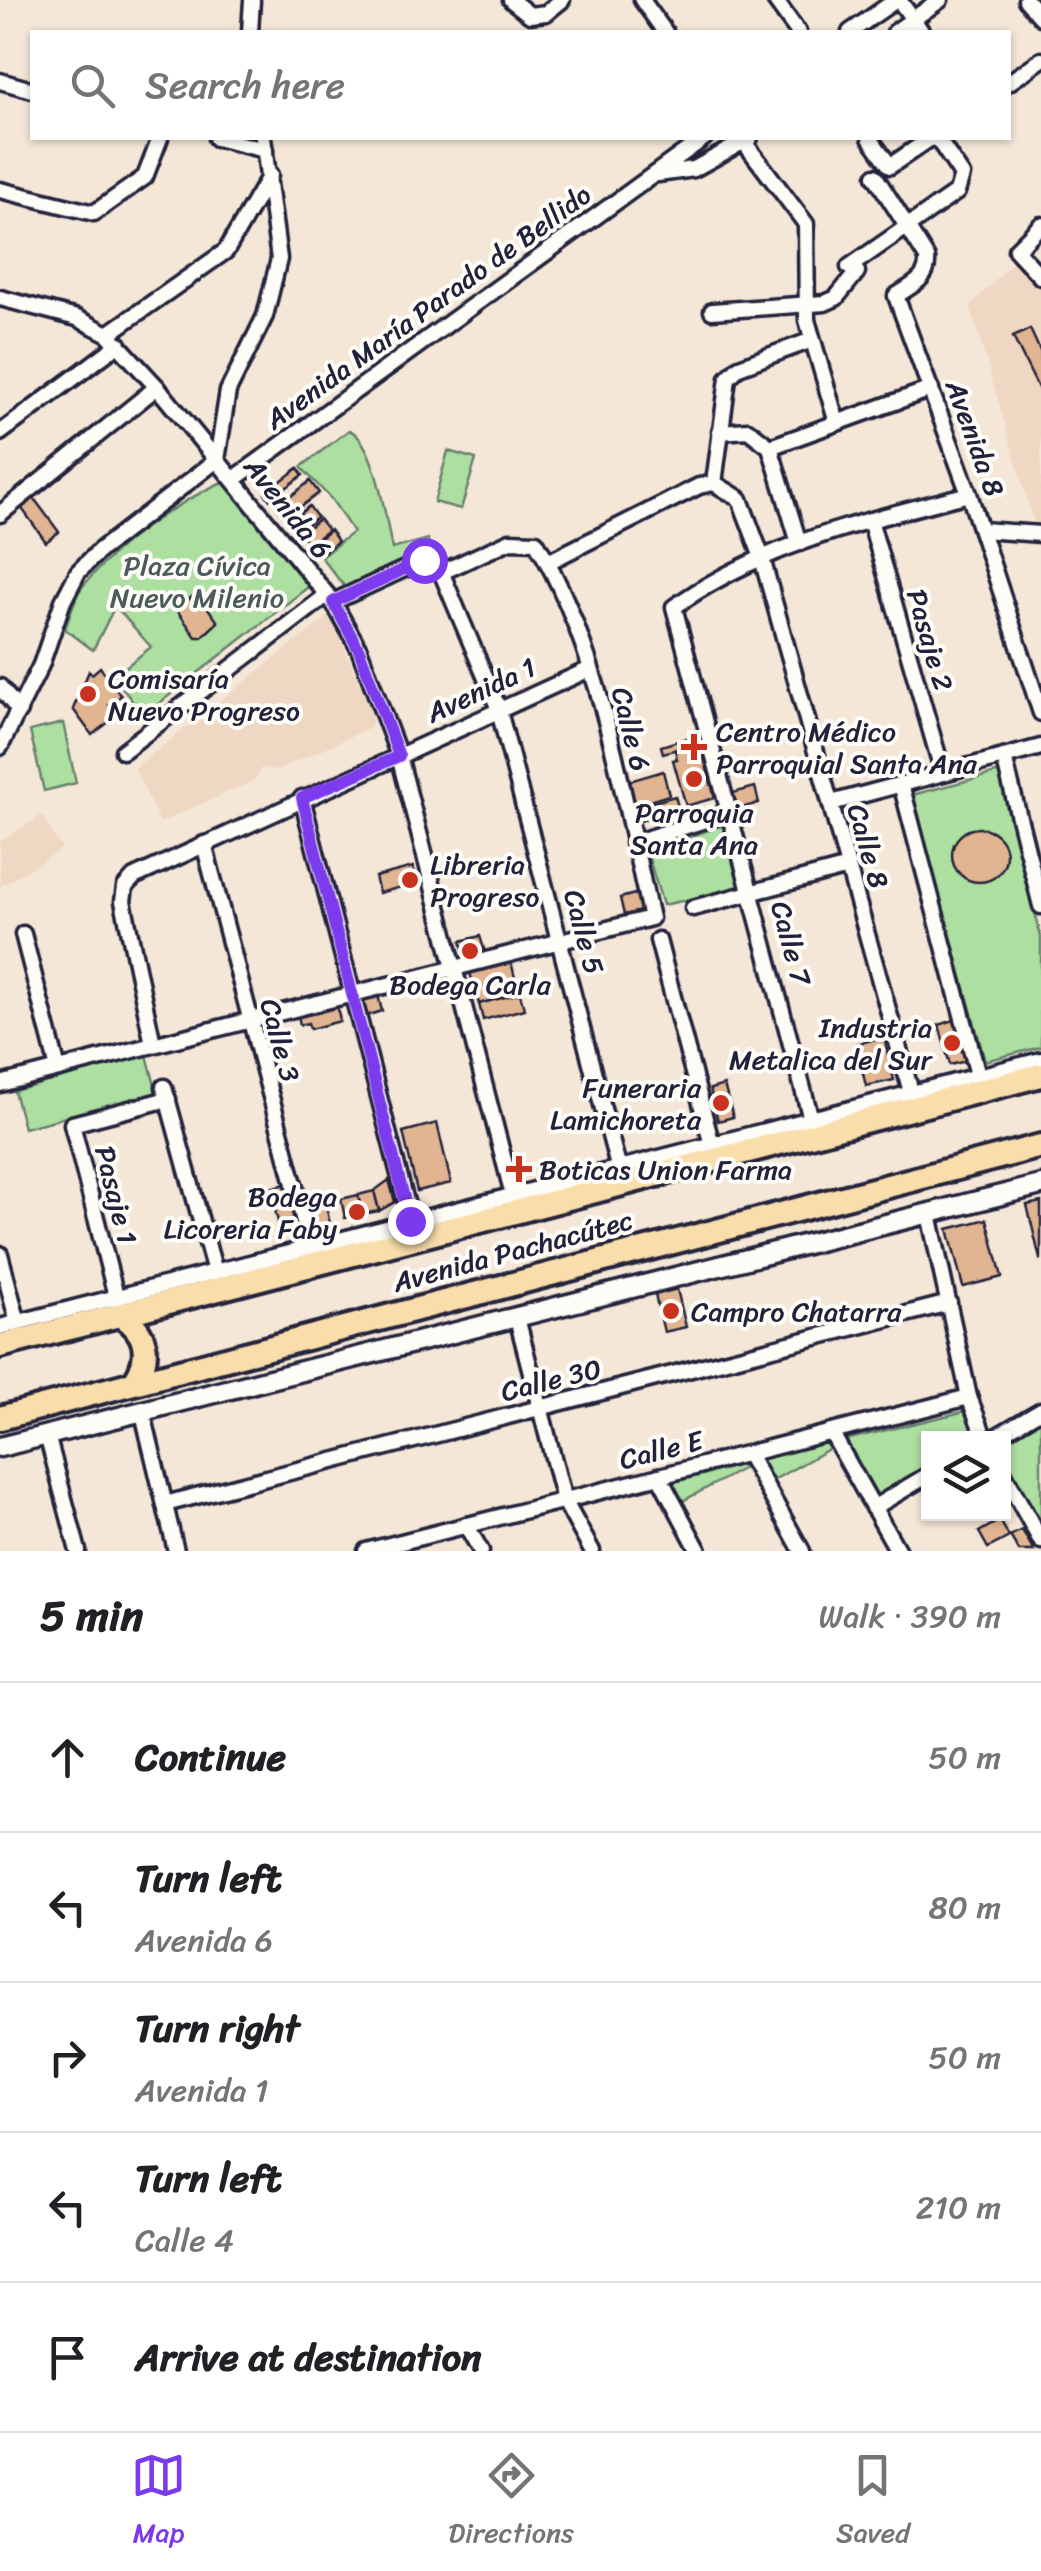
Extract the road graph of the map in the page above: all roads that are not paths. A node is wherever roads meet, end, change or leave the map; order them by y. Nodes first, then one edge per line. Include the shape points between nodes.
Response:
1 (252, 0) edge
2 (511, 0) edge
3 (562, 0) edge
4 (642, 0) edge
5 (775, 0) edge
6 (898, 0) edge
7 (940, 0) edge
8 (1026, 0) edge
9 (1041, 16) edge
10 (918, 26) edge
11 (250, 30) edge
12 (664, 30) edge
13 (797, 30) edge
14 (853, 30) edge
15 (1041, 60) edge
16 (1011, 81) edge
17 (0, 82) edge
18 (30, 90) edge
19 (159, 140) edge
20 (232, 140) edge
21 (701, 140) edge
22 (743, 140) edge
23 (746, 140) edge
24 (871, 140) edge
25 (931, 140) edge
26 (936, 140) edge
27 (264, 144) edge
28 (652, 175) junction
29 (270, 176) junction
30 (876, 176) dead end
31 (0, 190) edge
32 (1041, 225) edge
33 (908, 226) junction
34 (1041, 277) edge
35 (1, 299) edge
36 (806, 306) junction
37 (712, 311) dead end
38 (114, 339) junction
39 (812, 340) junction
40 (157, 387) junction
41 (931, 389) junction
42 (837, 423) junction
43 (720, 432) junction
44 (0, 433) edge
45 (770, 447) junction
46 (217, 460) junction
47 (234, 480) junction
48 (714, 482) junction
49 (970, 494) junction
50 (0, 514) edge
51 (870, 520) junction
52 (981, 530) junction
53 (1041, 534) edge
54 (799, 543) junction
55 (761, 556) junction
56 (548, 562) junction
57 (442, 572) junction
58 (330, 598) junction
59 (590, 669) junction
60 (0, 687) edge
61 (498, 708) junction
62 (19, 711) junction
63 (1041, 713) edge
64 (0, 747) edge
65 (1041, 747) edge
66 (123, 750) dead end
67 (399, 756) junction
68 (1004, 756) junction
69 (943, 773) junction
70 (901, 784) junction
71 (302, 798) junction
72 (830, 803) junction
73 (730, 812) junction
74 (633, 842) junction
75 (204, 844) junction
76 (848, 867) junction
77 (752, 893) junction
78 (1041, 906) edge
79 (693, 908) dead end
80 (23, 934) dead end
81 (658, 940) dead end
82 (561, 942) junction
83 (456, 970) junction
84 (351, 994) junction
85 (248, 1020) junction
86 (153, 1044) junction
87 (1041, 1060) edge
88 (58, 1069) junction
89 (978, 1075) junction
90 (1041, 1075) edge
91 (0, 1084) edge
92 (911, 1092) junction
93 (811, 1118) junction
94 (712, 1145) junction
95 (1041, 1146) edge
96 (618, 1170) junction
97 (1041, 1185) edge
98 (513, 1196) junction
99 (929, 1214) junction
100 (410, 1221) junction
101 (311, 1248) junction
102 (0, 1254) edge
103 (214, 1272) junction
104 (949, 1303) junction
105 (119, 1306) junction
106 (518, 1318) junction
107 (18, 1323) junction
108 (0, 1327) edge
109 (0, 1346) edge
110 (135, 1381) junction
111 (969, 1397) junction
112 (540, 1409) junction
113 (1041, 1410) edge
114 (143, 1414) junction
115 (0, 1418) edge
116 (981, 1431) edge
117 (1004, 1431) edge
118 (831, 1432) junction
119 (47, 1434) junction
120 (0, 1447) edge
121 (748, 1454) junction
122 (658, 1476) junction
123 (921, 1480) edge
124 (1011, 1487) edge
125 (564, 1500) junction
126 (165, 1504) junction
127 (873, 1508) junction
128 (466, 1525) junction
129 (1041, 1541) edge
130 (383, 1549) edge
131 (78, 1551) edge
132 (176, 1551) edge
133 (366, 1551) edge
134 (480, 1551) edge
135 (592, 1551) edge
136 (699, 1551) edge
137 (802, 1551) edge
138 (898, 1551) edge

1 - 11 street
2 - 3 street via 530,15
4 - 12 street
5 - 13 street
6 - 10 street
6 - 14 street
7 - 10 street
8 - 9 street
15 - 16 street
17 - 18 street
19 - 31 street via 144,177 94,213
20 - 27 street
21 - 28 street, Avenida María Parado de Bellido
22 - 28 street, Avenida María Parado de Bellido via 694,168
23 - 36 street via 806,224
24 - 25 street via 890,166
26 - 33 street via 962,174 962,184
27 - 29 street
28 - 47 street, Avenida María Parado de Bellido
29 - 38 street via 226,252
29 - 46 street via 280,258 265,316 228,391
30 - 33 street
32 - 34 street via 1016,250
33 - 36 street via 853,270 836,298
33 - 41 street, Avenida 8 via 928,270 896,296
35 - 38 street, Avenida 6 via 77,318
36 - 37 street
36 - 39 street
38 - 40 street, Avenida 6
38 - 44 street
39 - 42 street
39 - 43 street via 738,367 728,378
40 - 46 street, Avenida 6
40 - 50 street
41 - 42 street
41 - 49 street, Avenida 8
42 - 45 street
43 - 45 street via 748,430
43 - 48 street
45 - 54 street
46 - 47 street, Avenida 6
46 - 62 street via 78,572
47 - 58 street, Avenida 6
48 - 55 street, Calle 8 via 740,499
48 - 56 street
49 - 51 street
49 - 52 street, Avenida 8
51 - 54 street
51 - 69 street, Pasaje 2
52 - 53 street
52 - 63 street, Avenida 8
54 - 55 street
55 - 72 street, Calle 8
55 - 73 street, Calle 7 via 674,607
56 - 57 street via 536,542 510,541
56 - 59 street, Calle 6
57 - 58 street via 437,562 424,560
57 - 61 street, Calle 5
58 - 66 street
58 - 67 street, Avenida 6 via 359,650
59 - 61 street, Avenida 1
59 - 74 street, Calle 6
60 - 62 street
61 - 67 street, Avenida 1
61 - 82 street, Calle 5
62 - 64 street
65 - 68 street
67 - 71 street, Avenida 1
67 - 83 street, Avenida 6
68 - 69 street
68 - 78 street
69 - 70 street
70 - 72 street
70 - 89 street
71 - 75 street, Avenida 1
71 - 84 street
72 - 76 street, Calle 8
73 - 74 street
73 - 77 street, Calle 7
74 - 82 street, Calle 6 via 651,918
75 - 85 street, Calle 3
75 - 86 street, Avenida 1 via 125,887
76 - 77 street
76 - 92 street, Calle 8
77 - 79 street
77 - 93 street, Calle 7
80 - 88 street
81 - 94 street
82 - 83 street
82 - 96 street, Calle 5
83 - 84 street
83 - 98 street, Avenida 6
84 - 85 street
84 - 100 street
85 - 86 street
85 - 101 street, Calle 3
86 - 88 street
87 - 89 street, Avenida Pachacútec
88 - 91 street
89 - 92 street, Avenida Pachacútec
90 - 105 main road, Avenida Pachacútec
92 - 93 street, Avenida Pachacútec
93 - 94 street, Avenida Pachacútec
94 - 96 street, Avenida Pachacútec
95 - 110 main road, Avenida Pachacútec
96 - 98 street, Avenida Pachacútec
97 - 99 street
98 - 100 street, Avenida Pachacútec
99 - 104 street
99 - 106 street
100 - 101 street, Avenida Pachacútec
101 - 103 street, Avenida Pachacútec
102 - 107 street
103 - 105 street, Avenida Pachacútec
103 - 105 street, Pasaje 1 via 166,1093 72,1124
104 - 111 street
104 - 112 street, Calle 30
105 - 107 street, Avenida Pachacútec
105 - 109 main road, Avenida Pachacútec
105 - 110 main road via 143,1336 146,1352
106 - 112 street
106 - 114 street
107 - 108 street, Avenida Pachacútec
110 - 115 main road, Avenida Pachacútec
111 - 116 street
111 - 118 street, Calle E
112 - 125 street
112 - 126 street, Calle 30
113 - 117 street
114 - 119 street
114 - 126 street
118 - 121 street, Calle E
118 - 127 street
119 - 120 street
119 - 131 street
121 - 122 street, Calle E
121 - 137 street
122 - 125 street, Calle E
122 - 136 street
123 - 127 street
124 - 129 street
125 - 128 street, Calle E
125 - 135 street
126 - 132 street
127 - 138 street
128 - 130 street, Calle E
128 - 134 street
130 - 133 street, Calle E

